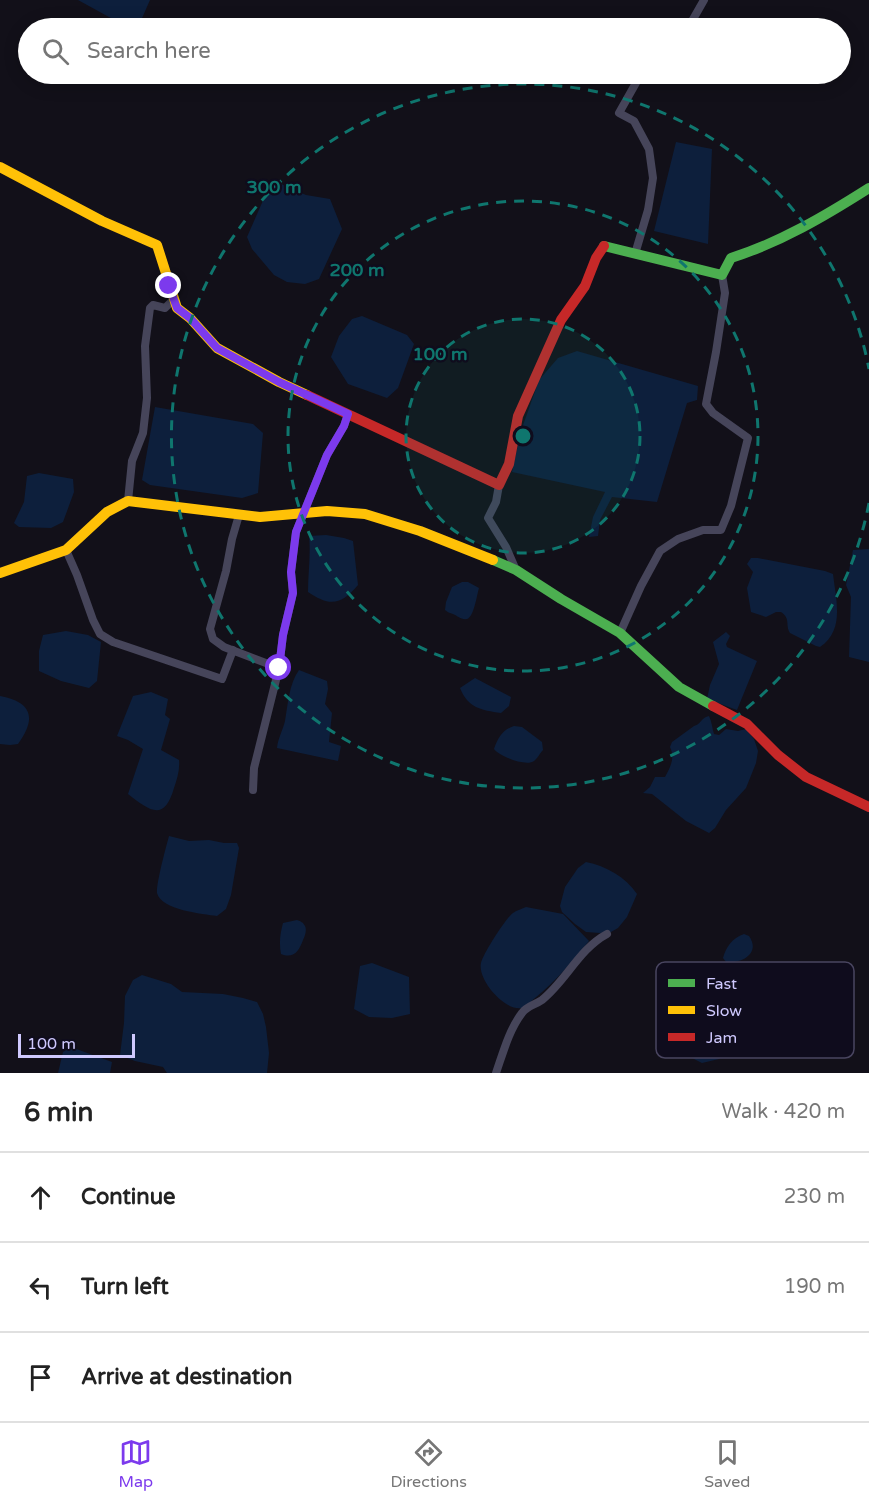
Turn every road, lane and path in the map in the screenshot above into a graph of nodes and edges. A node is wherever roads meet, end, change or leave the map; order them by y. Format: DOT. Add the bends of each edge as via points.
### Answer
graph roads {
  1 [pos="704,0"];
  2 [pos="694,18"];
  3 [pos="635,84"];
  4 [pos="0,167"];
  5 [pos="869,188"];
  6 [pos="635,254"];
  7 [pos="722,274"];
  8 [pos="174,299"];
  9 [pos="348,414"];
  10 [pos="499,485"];
  11 [pos="128,501"];
  12 [pos="303,514"];
  13 [pos="239,515"];
  14 [pos="66,550"];
  15 [pos="516,570"];
  16 [pos="0,573"];
  17 [pos="620,633"];
  18 [pos="233,650"];
  19 [pos="279,668"];
  20 [pos="253,790"];
  21 [pos="869,807"];
  22 [pos="607,934"];
  23 [pos="496,1073"];
  1 -- 2 [label="street"];
  3 -- 6 [label="street" via="619,113 634,122 649,149 653,178"];
  4 -- 8 [label="street" via="157,245"];
  5 -- 7 [label="street" via="800,231 731,258"];
  6 -- 7 [label="street"];
  6 -- 10 [label="street" via="603,246 585,286 561,320 518,416 509,464"];
  7 -- 17 [label="street" via="725,293 706,404 748,438 731,506 722,530 703,530 660,551"];
  8 -- 9 [label="street" via="177,308 217,348"];
  8 -- 11 [label="street" via="165,308 150,308 145,346 147,398 142,433 132,461"];
  9 -- 10 [label="street"];
  9 -- 12 [label="street"];
  10 -- 15 [label="street" via="488,518"];
  11 -- 13 [label="street"];
  11 -- 14 [label="street" via="107,512"];
  12 -- 13 [label="street"];
  12 -- 15 [label="street" via="365,514 420,531"];
  12 -- 19 [label="street" via="296,532 291,572 293,593"];
  13 -- 18 [label="street" via="210,629 213,639"];
  14 -- 16 [label="street"];
  14 -- 18 [label="street" via="100,634 113,642 222,679"];
  15 -- 17 [label="street"];
  17 -- 21 [label="street" via="679,687 747,724 806,777"];
  18 -- 19 [label="street"];
  19 -- 20 [label="street" via="254,768"];
  22 -- 23 [label="street" via="582,955 540,1002 521,1014"];
}
